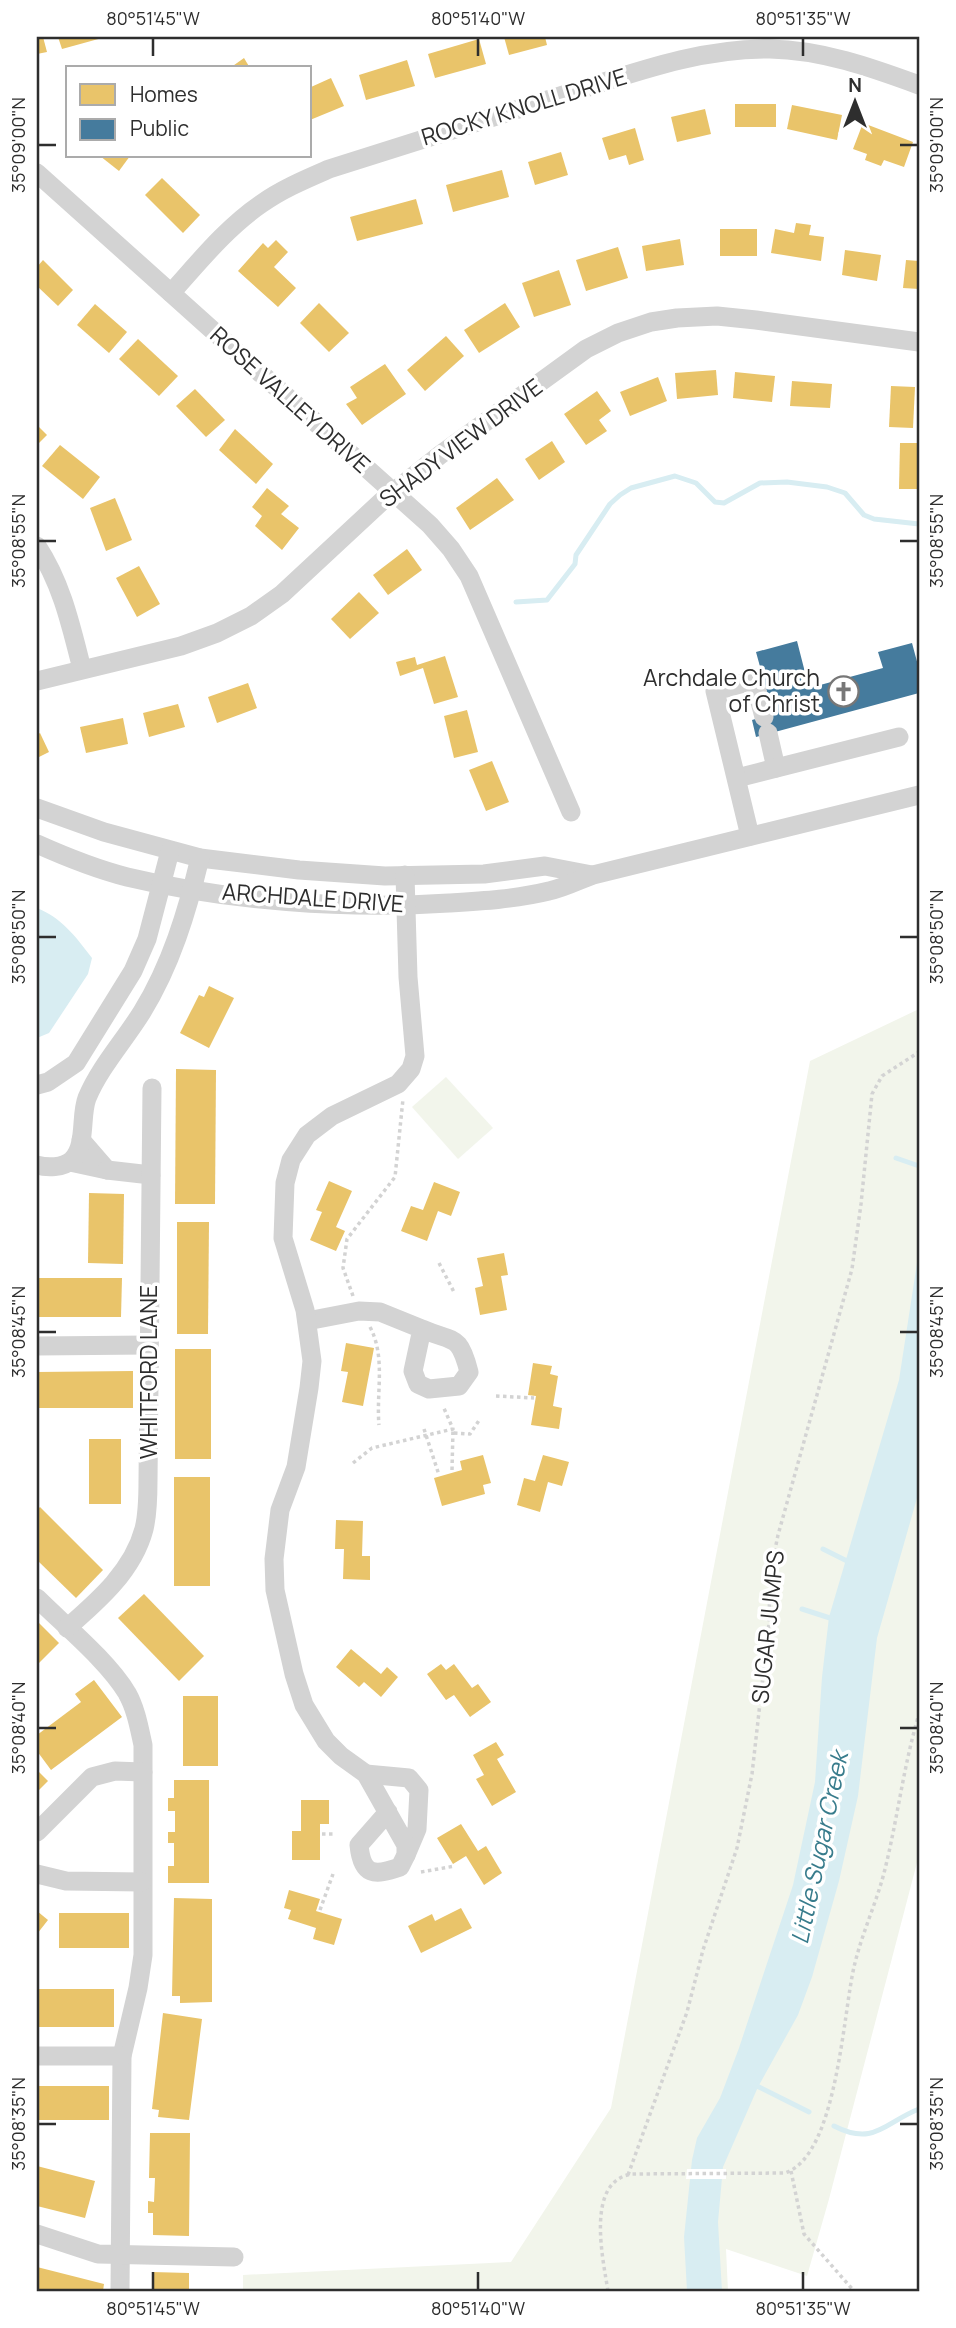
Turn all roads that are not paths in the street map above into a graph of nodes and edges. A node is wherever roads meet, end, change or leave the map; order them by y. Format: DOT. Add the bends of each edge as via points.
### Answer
graph roads {
  1 [pos="735,43"];
  2 [pos="919,85"];
  3 [pos="37,173"];
  4 [pos="171,293"];
  5 [pos="919,342"];
  6 [pos="393,492"];
  7 [pos="37,547"];
  8 [pos="82,669"];
  9 [pos="37,681"];
  10 [pos="899,737"];
  11 [pos="776,768"];
  12 [pos="737,778"];
  13 [pos="919,795"];
  14 [pos="37,808"];
  15 [pos="571,812"];
  16 [pos="750,836"];
  17 [pos="37,844"];
  18 [pos="170,850"];
  19 [pos="200,858"];
  20 [pos="405,875"];
  21 [pos="593,875"];
  22 [pos="162,884"];
  23 [pos="193,889"];
  24 [pos="405,906"];
  25 [pos="118,995"];
  26 [pos="143,1010"];
  27 [pos="37,1074"];
  28 [pos="57,1076"];
  29 [pos="37,1085"];
  30 [pos="152,1088"];
  31 [pos="81,1140"];
  32 [pos="70,1162"];
  33 [pos="37,1165"];
  34 [pos="107,1170"];
  35 [pos="151,1175"];
  36 [pos="307,1321"];
  37 [pos="422,1329"];
  38 [pos="148,1345"];
  39 [pos="37,1346"];
  40 [pos="37,1598"];
  41 [pos="67,1628"];
  42 [pos="143,1772"];
  43 [pos="366,1774"];
  44 [pos="387,1812"];
  45 [pos="37,1832"];
  46 [pos="406,1854"];
  47 [pos="37,1874"];
  48 [pos="142,1882"];
  49 [pos="37,2056"];
  50 [pos="122,2056"];
  51 [pos="37,2234"];
  52 [pos="119,2256"];
  53 [pos="234,2257"];
  54 [pos="120,2291"];
  1 -- 2 [label="street, ROCKY KNOLL DRIVE" via="856,62"];
  1 -- 4 [label="street, ROCKY KNOLL DRIVE" via="295,183 248,213"];
  3 -- 4 [label="street, ROSE VALLEY DRIVE"];
  4 -- 6 [label="street, ROSE VALLEY DRIVE"];
  5 -- 6 [label="street, SHADY VIEW DRIVE" via="717,316 650,322 586,349"];
  6 -- 8 [label="street, SHADY VIEW DRIVE" via="282,594 251,616 181,646"];
  6 -- 15 [label="street, ROSE VALLEY DRIVE" via="430,525 469,576"];
  7 -- 8 [label="street" via="66,605"];
  8 -- 9 [label="street, SHADY VIEW DRIVE"];
  10 -- 11 [label="street"];
  11 -- 12 [label="street"];
  11 -- 12 [label="street" via="754,680 715,691"];
  12 -- 16 [label="street"];
  13 -- 16 [label="street, ARCHDALE DRIVE"];
  14 -- 18 [label="street, ARCHDALE DRIVE"];
  16 -- 21 [label="street, ARCHDALE DRIVE"];
  17 -- 22 [label="street, ARCHDALE DRIVE" via="73,860"];
  18 -- 19 [label="street, ARCHDALE DRIVE"];
  18 -- 22 [label="street"];
  19 -- 20 [label="street, ARCHDALE DRIVE" via="299,870"];
  19 -- 23 [label="street"];
  20 -- 21 [label="street, ARCHDALE DRIVE" via="484,874 545,866"];
  20 -- 24 [label="street"];
  21 -- 24 [label="street, ARCHDALE DRIVE" via="550,891"];
  22 -- 23 [label="street, ARCHDALE DRIVE"];
  22 -- 25 [label="street" via="147,939"];
  23 -- 24 [label="street, ARCHDALE DRIVE" via="260,899"];
  23 -- 26 [label="street" via="175,948"];
  24 -- 36 [label="street" via="415,1056 411,1069 398,1084 332,1116 307,1135 291,1160 285,1183 283,1238"];
  25 -- 26 [label="street"];
  25 -- 28 [label="street" via="76,1063"];
  26 -- 31 [label="street" via="86,1099"];
  27 -- 28 [label="street"];
  28 -- 29 [label="street"];
  30 -- 35 [label="street, WHITFORD LANE"];
  31 -- 32 [label="street"];
  31 -- 34 [label="street"];
  32 -- 33 [label="street" via="48,1168"];
  32 -- 34 [label="street"];
  34 -- 35 [label="street"];
  35 -- 38 [label="street, WHITFORD LANE"];
  36 -- 37 [label="street" via="359,1311 380,1312"];
  36 -- 43 [label="street" via="312,1361 309,1388 296,1467 280,1510 275,1590 304,1705 326,1741"];
  38 -- 39 [label="street"];
  38 -- 41 [label="street, WHITFORD LANE" via="145,1528 127,1568"];
  40 -- 41 [label="street"];
  41 -- 42 [label="street" via="127,1693 143,1745"];
  42 -- 45 [label="street" via="115,1771 92,1777"];
  42 -- 48 [label="street"];
  43 -- 44 [label="street"];
  43 -- 46 [label="street" via="409,1778 419,1790 418,1829"];
  44 -- 46 [label="street" via="406,1845"];
  44 -- 46 [label="street" via="359,1845 361,1861 369,1871 381,1874 400,1867"];
  47 -- 48 [label="street" via="66,1881"];
  48 -- 50 [label="street" via="141,1970"];
  49 -- 50 [label="street"];
  50 -- 52 [label="street"];
  51 -- 52 [label="street" via="79,2249"];
  52 -- 53 [label="street"];
  52 -- 54 [label="street"];
}
